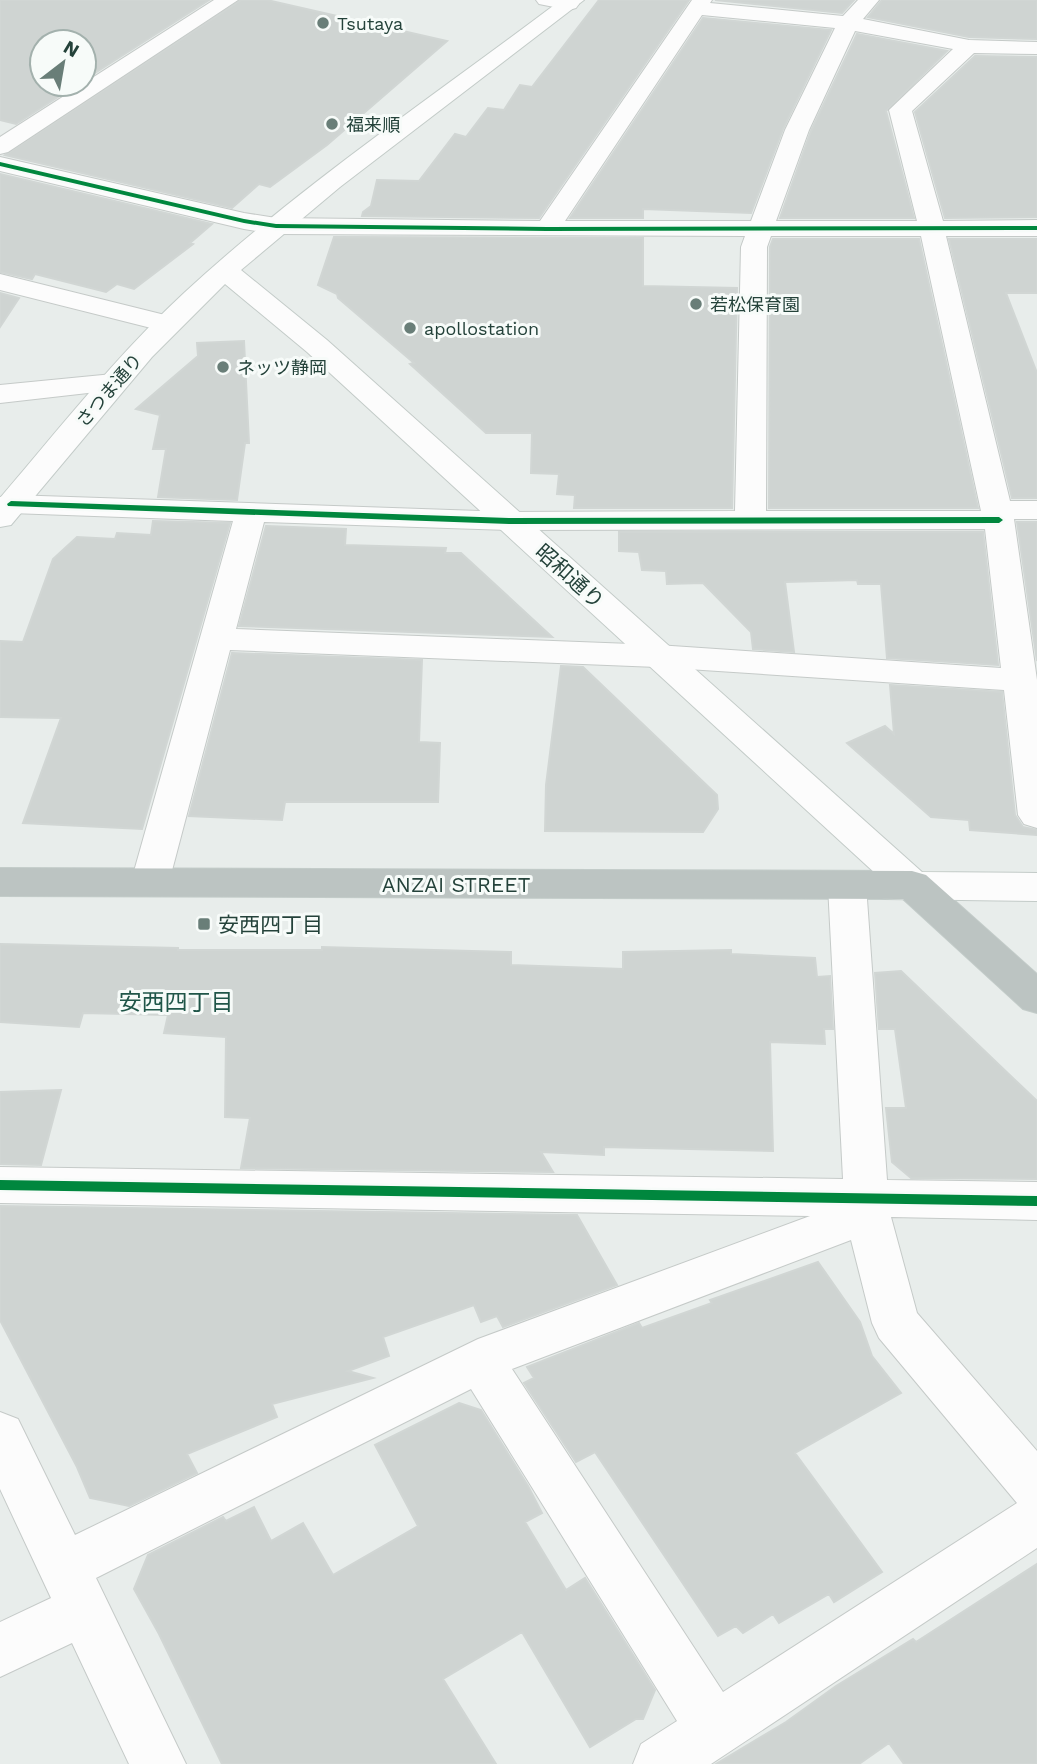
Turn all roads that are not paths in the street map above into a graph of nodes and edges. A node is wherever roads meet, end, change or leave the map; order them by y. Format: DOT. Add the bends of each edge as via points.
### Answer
graph roads {
  1 [pos="229,0"];
  2 [pos="546,0"];
  3 [pos="869,0"];
  4 [pos="571,2"];
  5 [pos="699,4"];
  6 [pos="848,23"];
  7 [pos="970,46"];
  8 [pos="1037,48"];
  9 [pos="0,148"];
  10 [pos="0,164"];
  11 [pos="276,226"];
  12 [pos="760,228"];
  13 [pos="932,228"];
  14 [pos="1037,228"];
  15 [pos="547,229"];
  16 [pos="225,270"];
  17 [pos="0,282"];
  18 [pos="167,324"];
  19 [pos="113,383"];
  20 [pos="0,394"];
  21 [pos="1037,510"];
  22 [pos="6,511"];
  23 [pos="251,512"];
  24 [pos="998,515"];
  25 [pos="509,520"];
  26 [pos="750,521"];
  27 [pos="216,639"];
  28 [pos="657,656"];
  29 [pos="1020,680"];
  30 [pos="1037,815"];
  31 [pos="0,882"];
  32 [pos="149,883"];
  33 [pos="847,885"];
  34 [pos="912,886"];
  35 [pos="1037,887"];
  36 [pos="1037,998"];
  37 [pos="0,1185"];
  38 [pos="1037,1201"];
  39 [pos="867,1206"];
  40 [pos="480,1361"];
  41 [pos="0,1435"];
  42 [pos="1037,1488"];
  43 [pos="1037,1519"];
  44 [pos="73,1589"];
  45 [pos="0,1650"];
  46 [pos="715,1730"];
  47 [pos="158,1764"];
  48 [pos="661,1764"];
  1 -- 9 [label="street"];
  2 -- 4 [label="street"];
  3 -- 6 [label="street"];
  4 -- 11 [label="street, さつま通り"];
  5 -- 6 [label="street"];
  5 -- 15 [label="street"];
  6 -- 7 [label="street"];
  6 -- 12 [label="street" via="797,130"];
  7 -- 8 [label="street"];
  7 -- 13 [label="street" via="900,110"];
  10 -- 11 [label="street"];
  11 -- 15 [label="street"];
  11 -- 16 [label="street, さつま通り"];
  12 -- 13 [label="street"];
  12 -- 15 [label="street"];
  12 -- 26 [label="street" via="754,247"];
  13 -- 14 [label="street"];
  13 -- 24 [label="street"];
  16 -- 18 [label="street, さつま通り"];
  16 -- 25 [label="street, 昭和通り" via="317,346"];
  17 -- 18 [label="street"];
  18 -- 19 [label="street, さつま通り"];
  19 -- 20 [label="street"];
  19 -- 22 [label="street, さつま通り"];
  21 -- 24 [label="street"];
  22 -- 23 [label="street"];
  23 -- 25 [label="street"];
  23 -- 27 [label="street"];
  24 -- 26 [label="street"];
  24 -- 29 [label="street"];
  25 -- 26 [label="street"];
  25 -- 28 [label="street, 昭和通り"];
  27 -- 28 [label="street"];
  27 -- 32 [label="street"];
  28 -- 29 [label="street"];
  28 -- 34 [label="street, 昭和通り"];
  29 -- 30 [label="street"];
  31 -- 32 [label="street"];
  32 -- 33 [label="street"];
  33 -- 34 [label="street"];
  33 -- 39 [label="street"];
  34 -- 35 [label="street"];
  34 -- 36 [label="highway"];
  37 -- 39 [label="street"];
  38 -- 39 [label="street"];
  39 -- 40 [label="street"];
  39 -- 42 [label="street" via="896,1323"];
  40 -- 44 [label="street"];
  40 -- 46 [label="street"];
  41 -- 44 [label="street"];
  43 -- 46 [label="street"];
  44 -- 45 [label="street"];
  44 -- 47 [label="street"];
  46 -- 48 [label="street"];
}
